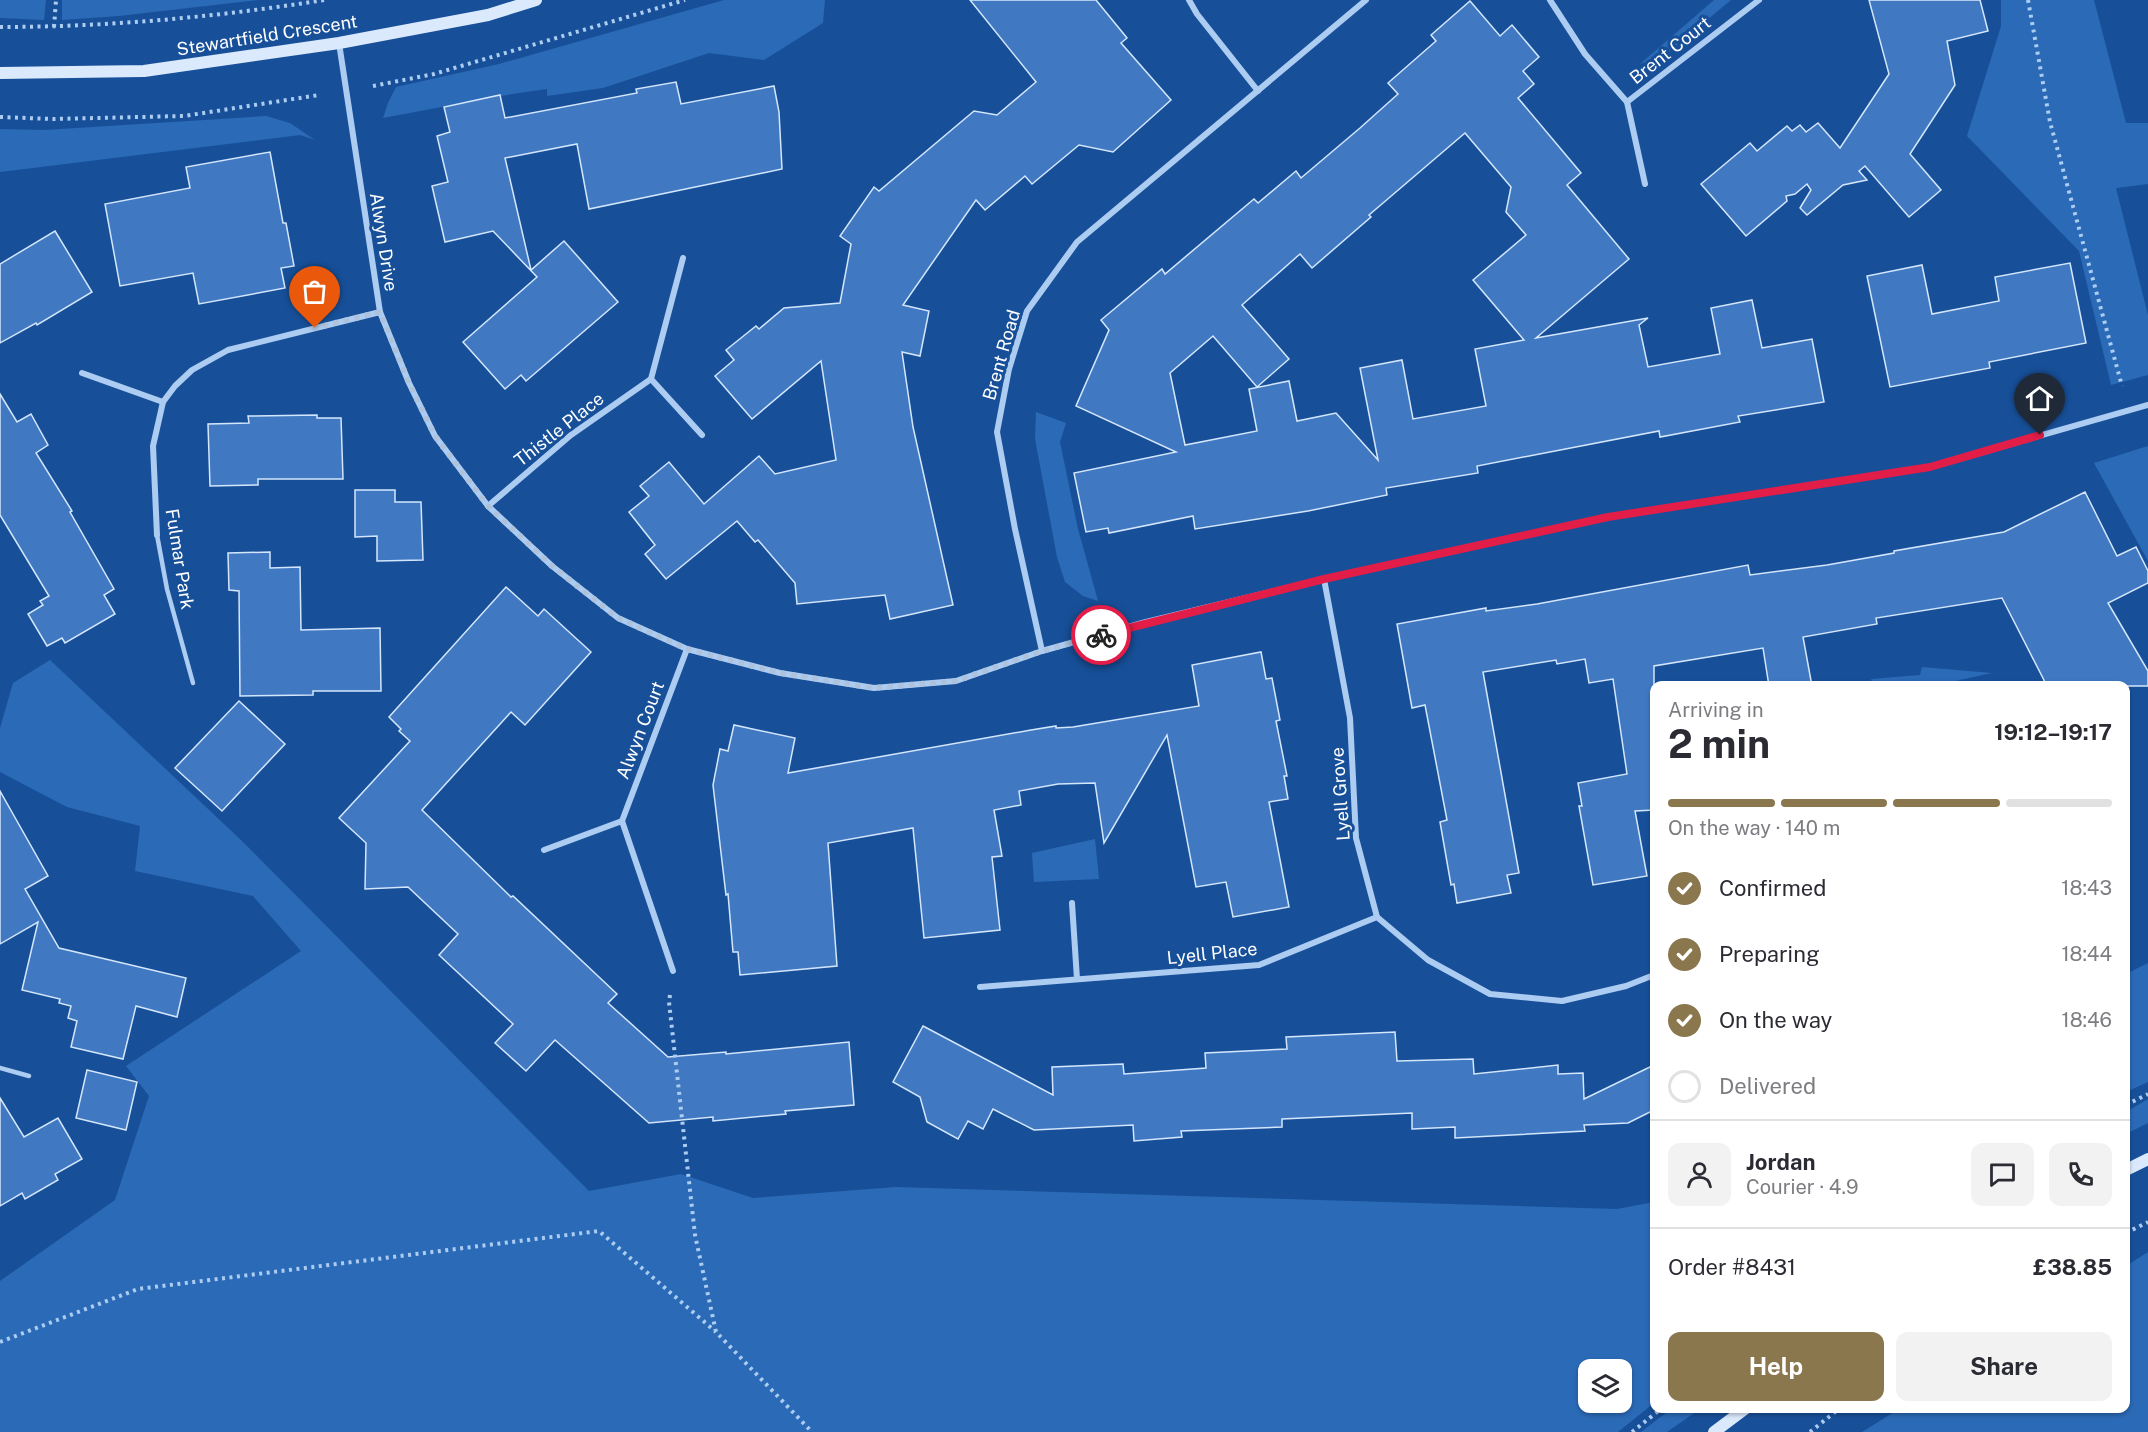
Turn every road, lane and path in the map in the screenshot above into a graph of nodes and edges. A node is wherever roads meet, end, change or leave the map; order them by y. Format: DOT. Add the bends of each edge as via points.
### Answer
graph roads {
  1 [pos="56,0"];
  2 [pos="324,0"];
  3 [pos="536,0"];
  4 [pos="1189,0"];
  5 [pos="1366,0"];
  6 [pos="1550,0"];
  7 [pos="1760,0"];
  8 [pos="2028,0"];
  9 [pos="0,27"];
  10 [pos="54,27"];
  11 [pos="339,43"];
  12 [pos="0,73"];
  13 [pos="1258,91"];
  14 [pos="1627,102"];
  15 [pos="1645,184"];
  16 [pos="683,258"];
  17 [pos="380,312"];
  18 [pos="82,373"];
  19 [pos="651,379"];
  20 [pos="163,402"];
  21 [pos="2148,405"];
  22 [pos="2128,410"];
  23 [pos="702,435"];
  24 [pos="488,506"];
  25 [pos="157,535"];
  26 [pos="1324,579"];
  27 [pos="687,649"];
  28 [pos="1042,651"];
  29 [pos="193,683"];
  30 [pos="622,820"];
  31 [pos="544,850"];
  32 [pos="1072,903"];
  33 [pos="1377,917"];
  34 [pos="673,971"];
  35 [pos="1650,977"];
  36 [pos="1077,979"];
  37 [pos="980,987"];
  38 [pos="0,1068"];
  39 [pos="29,1076"];
  40 [pos="2148,1094"];
  41 [pos="2130,1103"];
  42 [pos="2148,1159"];
  43 [pos="2130,1168"];
  44 [pos="2148,1222"];
  45 [pos="2130,1231"];
  46 [pos="716,1332"];
  47 [pos="0,1342"];
  48 [pos="1656,1413"];
  49 [pos="1739,1413"];
  50 [pos="1834,1413"];
  51 [pos="812,1432"];
  52 [pos="1632,1432"];
  53 [pos="1714,1432"];
  54 [pos="1810,1432"];
  1 -- 10 [label="path"];
  2 -- 10 [label="path" via="140,23"];
  3 -- 11 [label="street, Stewartfield Crescent" via="488,15"];
  4 -- 13 [label="street"];
  5 -- 13 [label="street, Brent Road"];
  6 -- 14 [label="street, Brent Court" via="1585,54"];
  7 -- 14 [label="street, Brent Court"];
  8 -- 22 [label="path" via="2050,122"];
  9 -- 10 [label="path"];
  11 -- 12 [label="street, Stewartfield Crescent" via="144,71"];
  11 -- 17 [label="street, Alwyn Drive"];
  13 -- 28 [label="street, Brent Road" via="1077,242 1027,310 1009,369 997,432"];
  14 -- 15 [label="street, Brent Court"];
  16 -- 19 [label="street"];
  17 -- 20 [label="street, Fulmar Park" via="228,350 192,370"];
  17 -- 24 [label="street, Alwyn Drive" via="435,436"];
  18 -- 20 [label="street"];
  19 -- 23 [label="street"];
  19 -- 24 [label="street, Thistle Place" via="571,435"];
  20 -- 25 [label="street, Fulmar Park" via="153,446"];
  21 -- 22 [label="street, Alwyn Drive"];
  22 -- 26 [label="street, Alwyn Drive" via="1930,467 1608,517"];
  24 -- 27 [label="street, Alwyn Drive" via="552,566 618,618"];
  25 -- 29 [label="lane, Fulmar Park" via="167,589"];
  26 -- 28 [label="street, Alwyn Drive"];
  26 -- 33 [label="street, Lyell Grove" via="1350,718 1356,838"];
  27 -- 28 [label="street, Alwyn Drive" via="780,673 874,688 956,681"];
  27 -- 30 [label="street, Alwyn Court"];
  30 -- 31 [label="street"];
  30 -- 34 [label="street"];
  32 -- 36 [label="street"];
  33 -- 35 [label="street" via="1428,960 1490,994 1562,1001"];
  33 -- 36 [label="street, Lyell Place" via="1259,965"];
  34 -- 46 [label="path" via="669,1002 695,1235"];
  36 -- 37 [label="street, Lyell Place"];
  38 -- 39 [label="lane"];
  40 -- 41 [label="path"];
  42 -- 43 [label="street"];
  44 -- 45 [label="path"];
  46 -- 47 [label="path" via="598,1231 138,1289"];
  46 -- 51 [label="path"];
  48 -- 52 [label="path"];
  49 -- 53 [label="street"];
  50 -- 54 [label="path"];
}
